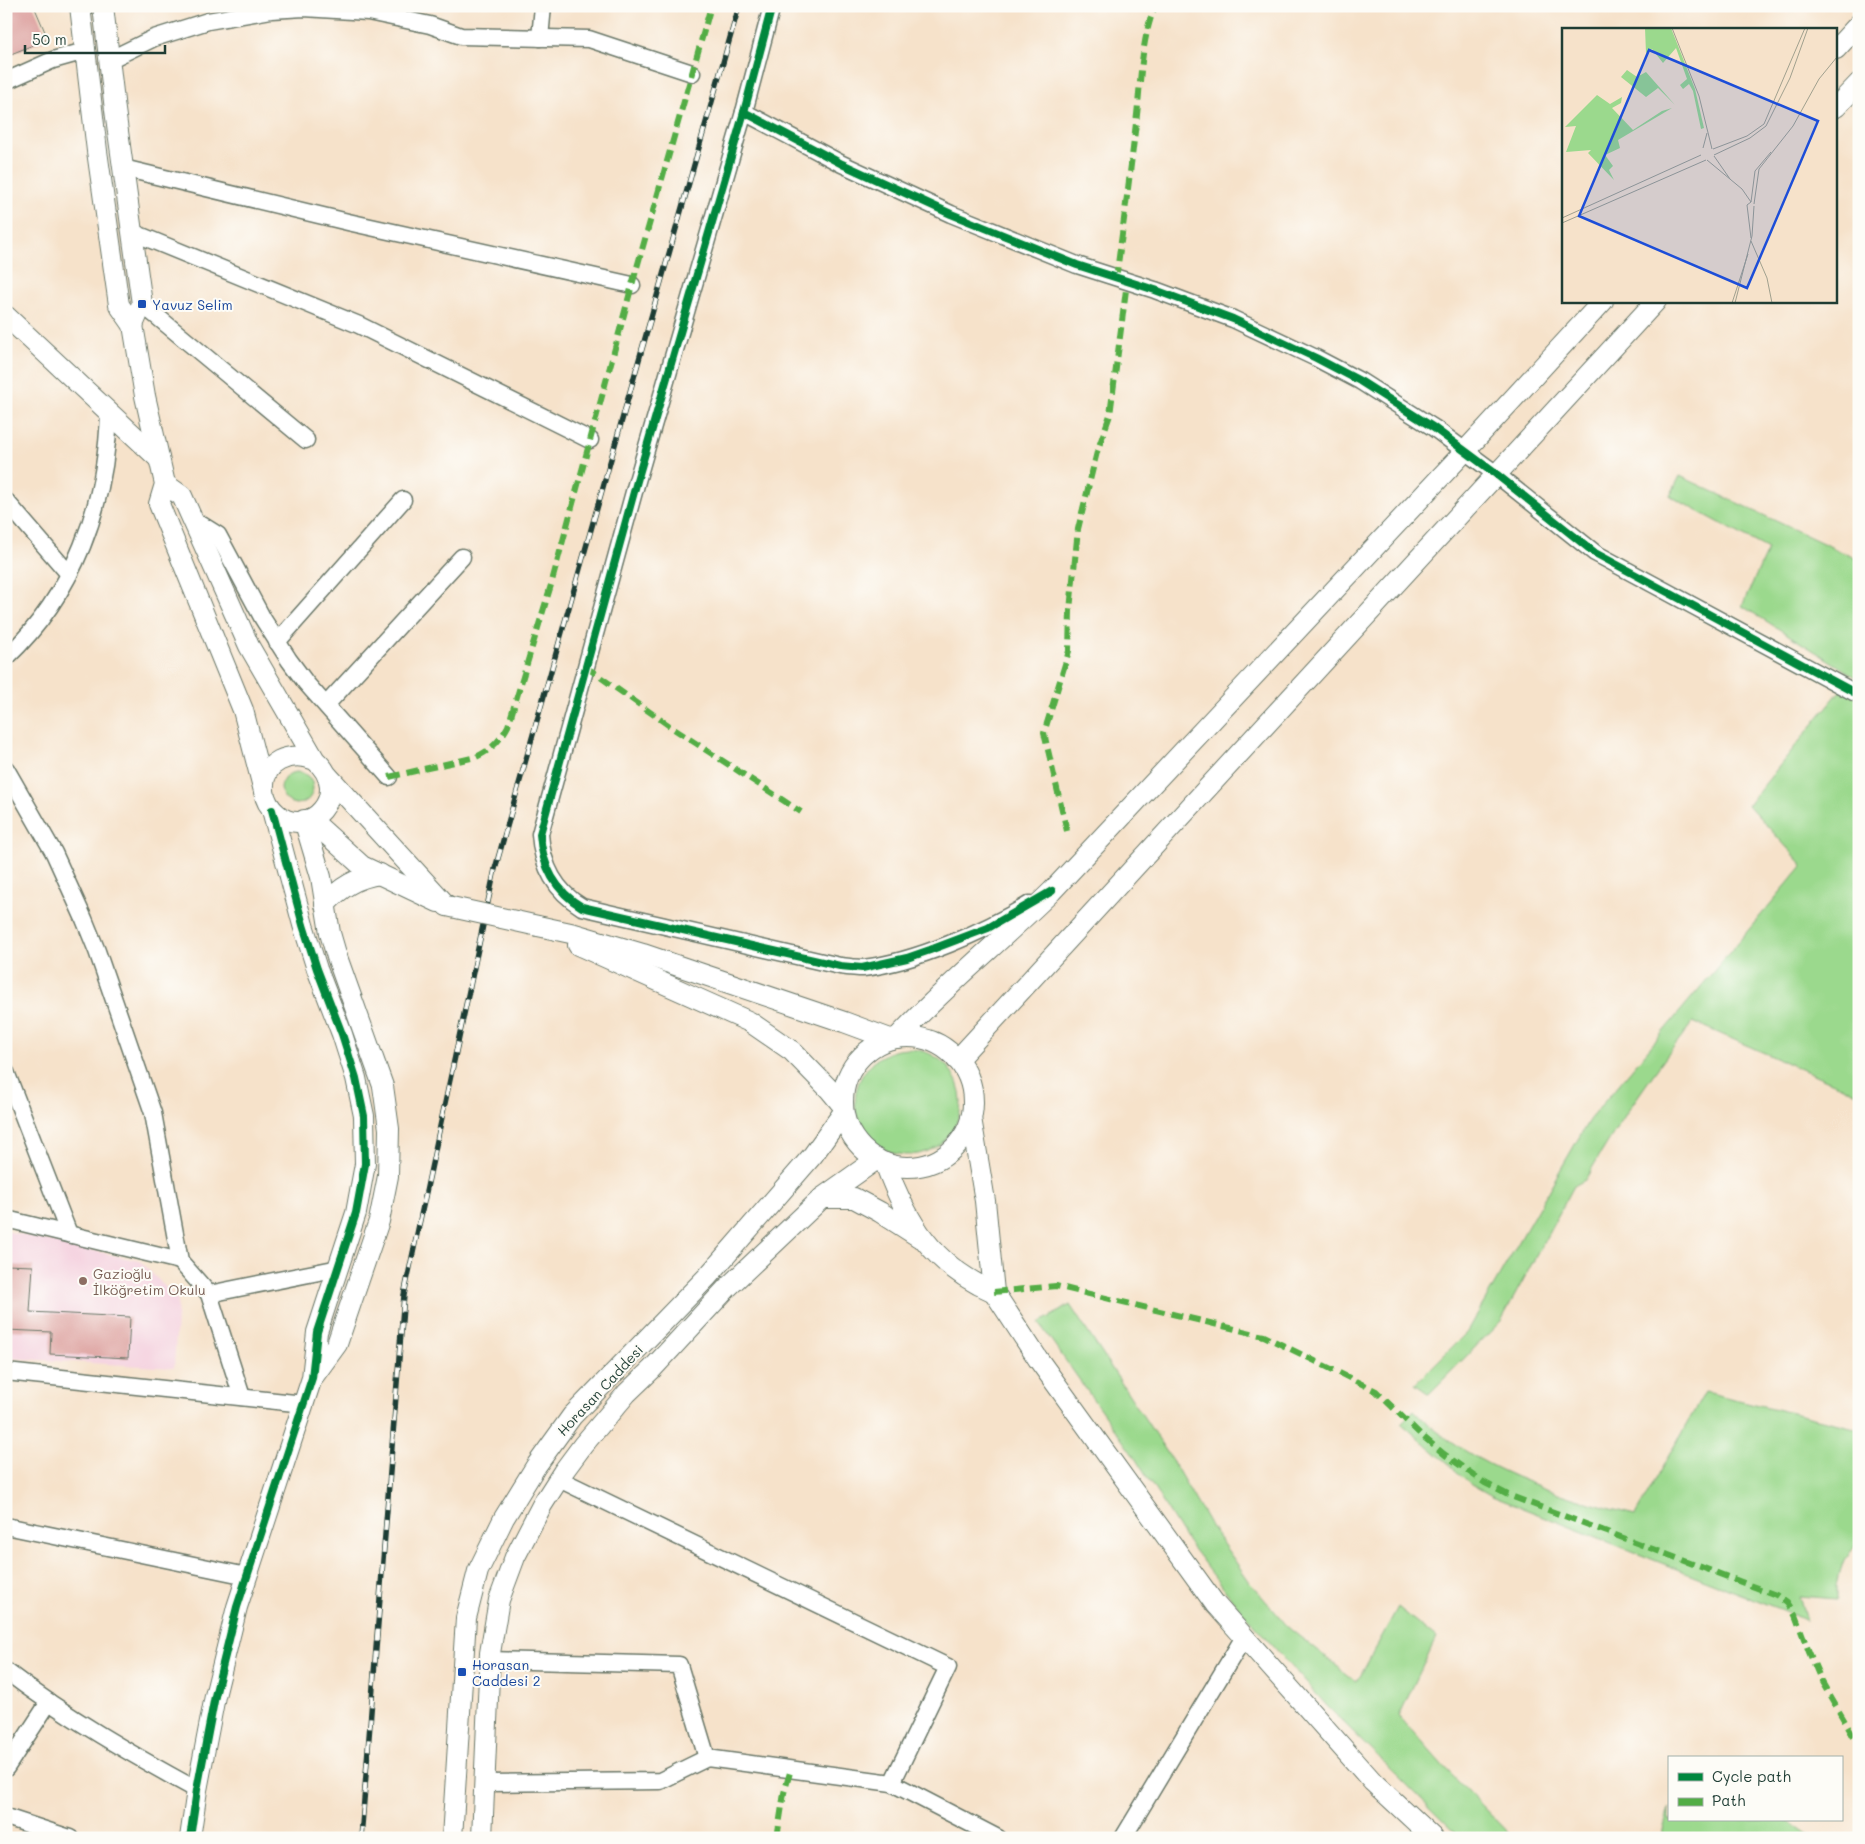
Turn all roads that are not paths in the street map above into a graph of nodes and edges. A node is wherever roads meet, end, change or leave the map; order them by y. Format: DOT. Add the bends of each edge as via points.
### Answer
graph roads {
  1 [pos="80,6"];
  2 [pos="103,6"];
  3 [pos="544,6"];
  4 [pos="772,6"];
  5 [pos="1859,24"];
  6 [pos="540,38"];
  7 [pos="1838,47"];
  8 [pos="86,51"];
  9 [pos="109,60"];
  10 [pos="692,73"];
  11 [pos="6,81"];
  12 [pos="1859,83"];
  13 [pos="1838,105"];
  14 [pos="744,112"];
  15 [pos="123,168"];
  16 [pos="132,232"];
  17 [pos="632,285"];
  18 [pos="1602,302"];
  19 [pos="1655,302"];
  20 [pos="142,304"];
  21 [pos="6,316"];
  22 [pos="133,325"];
  23 [pos="109,413"];
  24 [pos="306,440"];
  25 [pos="590,440"];
  26 [pos="1465,451"];
  27 [pos="159,459"];
  28 [pos="1496,474"];
  29 [pos="165,484"];
  30 [pos="403,500"];
  31 [pos="6,501"];
  32 [pos="194,524"];
  33 [pos="462,557"];
  34 [pos="69,574"];
  35 [pos="277,642"];
  36 [pos="6,658"];
  37 [pos="1859,695"];
  38 [pos="326,705"];
  39 [pos="315,760"];
  40 [pos="6,769"];
  41 [pos="328,776"];
  42 [pos="389,777"];
  43 [pos="264,791"];
  44 [pos="272,810"];
  45 [pos="307,820"];
  46 [pos="380,874"];
  47 [pos="1052,891"];
  48 [pos="325,905"];
  49 [pos="447,906"];
  50 [pos="538,926"];
  51 [pos="893,1038"];
  52 [pos="958,1060"];
  53 [pos="6,1072"];
  54 [pos="843,1110"];
  55 [pos="971,1118"];
  56 [pos="881,1162"];
  57 [pos="822,1198"];
  58 [pos="6,1219"];
  59 [pos="69,1234"];
  60 [pos="924,1240"];
  61 [pos="180,1261"];
  62 [pos="339,1268"];
  63 [pos="994,1292"];
  64 [pos="209,1294"];
  65 [pos="6,1372"];
  66 [pos="312,1378"];
  67 [pos="242,1397"];
  68 [pos="304,1404"];
  69 [pos="559,1479"];
  70 [pos="6,1526"];
  71 [pos="247,1576"];
  72 [pos="1244,1637"];
  73 [pos="489,1660"];
  74 [pos="6,1671"];
  75 [pos="50,1702"];
  76 [pos="707,1758"];
  77 [pos="6,1768"];
  78 [pos="892,1782"];
  79 [pos="484,1783"];
  80 [pos="197,1790"];
  81 [pos="6,1817"];
  82 [pos="70,1838"];
  83 [pos="190,1838"];
  84 [pos="452,1838"];
  85 [pos="482,1838"];
  86 [pos="998,1838"];
  87 [pos="1123,1838"];
  88 [pos="1433,1838"];
  1 -- 8 [label="street"];
  2 -- 9 [label="street"];
  3 -- 6 [label="street"];
  4 -- 14 [label="street"];
  5 -- 7 [label="street"];
  6 -- 9 [label="street" via="461,36 430,25 368,12 304,8 208,21 154,38"];
  6 -- 10 [label="street" via="589,39"];
  8 -- 11 [label="street" via="53,60"];
  8 -- 22 [label="street" via="119,305"];
  9 -- 15 [label="street"];
  12 -- 13 [label="street"];
  14 -- 26 [label="street" via="842,164 951,214 1060,259 1195,304 1271,336 1360,381"];
  14 -- 47 [label="street" via="540,834 546,867 566,896 582,907 840,966 862,968 907,958 966,937"];
  15 -- 16 [label="street"];
  15 -- 17 [label="street"];
  16 -- 20 [label="street"];
  16 -- 25 [label="street" via="359,325"];
  18 -- 26 [label="street"];
  19 -- 28 [label="street"];
  20 -- 22 [label="street"];
  20 -- 24 [label="street"];
  21 -- 23 [label="street"];
  22 -- 27 [label="street"];
  23 -- 27 [label="street"];
  23 -- 34 [label="street" via="100,493 83,545"];
  26 -- 28 [label="street"];
  26 -- 47 [label="street"];
  27 -- 29 [label="street"];
  28 -- 37 [label="street" via="1595,553"];
  28 -- 52 [label="street"];
  29 -- 32 [label="street" via="182,496"];
  29 -- 43 [label="street" via="159,504 243,710"];
  30 -- 35 [label="street"];
  31 -- 34 [label="street"];
  32 -- 35 [label="street" via="218,535"];
  32 -- 39 [label="street" via="249,646"];
  33 -- 38 [label="street"];
  34 -- 36 [label="street" via="42,617"];
  35 -- 38 [label="street"];
  38 -- 42 [label="street"];
  39 -- 41 [label="street"];
  39 -- 43 [label="street" via="295,755 276,763 265,780"];
  40 -- 61 [label="street" via="58,862 100,959 152,1113"];
  41 -- 45 [label="street" via="330,796 326,806"];
  41 -- 49 [label="street"];
  43 -- 44 [label="street"];
  44 -- 45 [label="street" via="289,820"];
  44 -- 62 [label="street" via="303,925 350,1056 364,1116 362,1182"];
  45 -- 46 [label="street" via="362,866"];
  45 -- 48 [label="street"];
  46 -- 48 [label="street" via="347,884"];
  46 -- 49 [label="street"];
  47 -- 51 [label="street"];
  48 -- 66 [label="street" via="337,958 383,1086 390,1153 384,1199 337,1344"];
  49 -- 50 [label="street, bridge"];
  50 -- 51 [label="street" via="635,951"];
  50 -- 54 [label="street" via="750,1022 792,1051 829,1089"];
  51 -- 52 [label="street" via="930,1040"];
  51 -- 54 [label="street" via="877,1044 856,1062 844,1086"];
  52 -- 55 [label="street" via="969,1077 973,1104"];
  53 -- 59 [label="street"];
  54 -- 56 [label="street" via="853,1138"];
  54 -- 84 [label="street, Horasan Caddesi" via="813,1155 708,1276 572,1416 504,1518 478,1571 466,1618"];
  55 -- 56 [label="street" via="959,1142 938,1160 912,1167"];
  55 -- 63 [label="street" via="985,1200"];
  56 -- 57 [label="street, Horasan Caddesi"];
  56 -- 60 [label="street"];
  57 -- 60 [label="street" via="854,1198"];
  57 -- 69 [label="street, Horasan Caddesi" via="727,1288 627,1393 583,1444"];
  58 -- 59 [label="street"];
  59 -- 61 [label="street"];
  60 -- 63 [label="street" via="948,1266"];
  61 -- 64 [label="street"];
  62 -- 64 [label="street"];
  62 -- 66 [label="street" via="316,1332"];
  63 -- 72 [label="street" via="1038,1359 1210,1596"];
  64 -- 67 [label="street"];
  65 -- 67 [label="street"];
  66 -- 68 [label="street"];
  67 -- 68 [label="street"];
  68 -- 71 [label="street"];
  69 -- 73 [label="street, Horasan Caddesi" via="524,1539 508,1575 493,1626"];
  69 -- 78 [label="street" via="948,1667"];
  70 -- 71 [label="street"];
  71 -- 80 [label="street" via="215,1696"];
  72 -- 87 [label="street"];
  72 -- 88 [label="street" via="1373,1782"];
  73 -- 76 [label="street" via="679,1665"];
  73 -- 79 [label="street, Horasan Caddesi"];
  74 -- 75 [label="street"];
  75 -- 77 [label="street"];
  75 -- 80 [label="street" via="138,1758"];
  76 -- 78 [label="street"];
  76 -- 79 [label="street" via="660,1781"];
  78 -- 86 [label="street"];
  79 -- 85 [label="street, Horasan Caddesi"];
  80 -- 83 [label="street"];
  81 -- 82 [label="street"];
}
